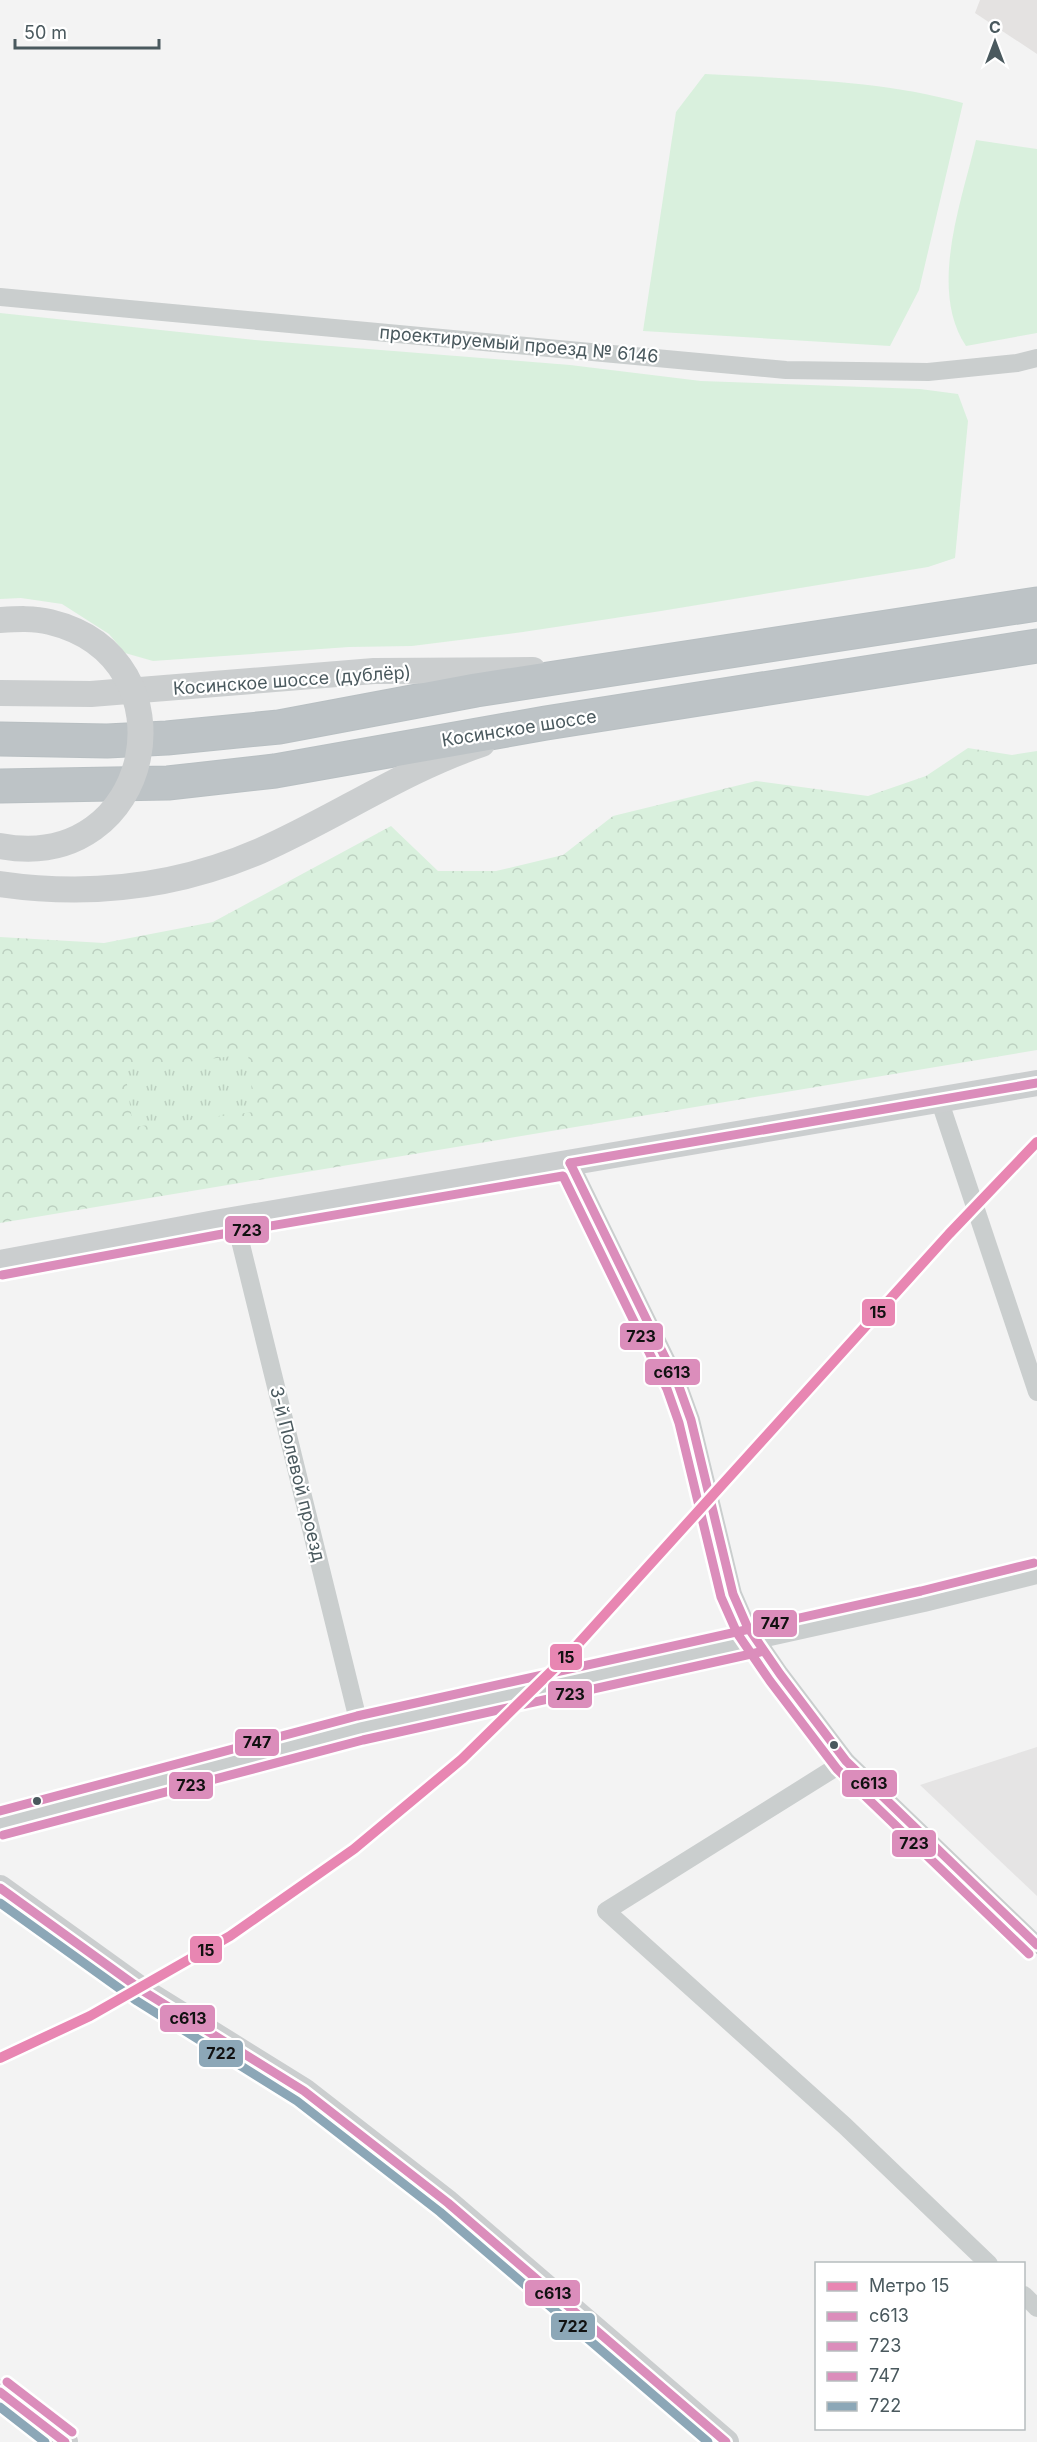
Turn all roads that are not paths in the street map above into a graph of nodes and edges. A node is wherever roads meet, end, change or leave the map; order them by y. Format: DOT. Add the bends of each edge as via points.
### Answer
graph roads {
  1 [pos="0,297"];
  2 [pos="1037,358"];
  3 [pos="1037,604"];
  4 [pos="0,620"];
  5 [pos="1037,646"];
  6 [pos="656,662"];
  7 [pos="0,693"];
  8 [pos="546,723"];
  9 [pos="0,739"];
  10 [pos="0,786"];
  11 [pos="0,846"];
  12 [pos="0,884"];
  13 [pos="1037,1083"];
  14 [pos="939,1099"];
  15 [pos="570,1162"];
  16 [pos="235,1220"];
  17 [pos="0,1263"];
  18 [pos="1037,1392"];
  19 [pos="1037,1575"];
  20 [pos="757,1640"];
  21 [pos="360,1728"];
  22 [pos="846,1761"];
  23 [pos="0,1823"];
  24 [pos="0,1888"];
  25 [pos="1037,1945"];
  26 [pos="987,2262"];
  27 [pos="1025,2297"];
  28 [pos="1037,2308"];
  29 [pos="0,2392"];
  30 [pos="65,2442"];
  31 [pos="726,2442"];
  1 -- 2 [label="street, проектируемый проезд № 6146" via="786,370 928,372"];
  3 -- 6 [label="highway"];
  4 -- 11 [label="street, bridge" via="51,622 69,628 104,651 117,664 134,695 142,729 134,778 103,819 77,838 59,845 24,849"];
  5 -- 8 [label="highway, Косинское шоссе"];
  6 -- 7 [label="street, Косинское шоссе (дублёр)" via="533,670 374,671 91,694"];
  6 -- 9 [label="highway" via="279,727 157,739"];
  8 -- 10 [label="highway, Косинское шоссе" via="275,771 168,783"];
  8 -- 12 [label="street" via="412,773 261,850 185,877 98,890"];
  13 -- 14 [label="street"];
  14 -- 15 [label="street"];
  14 -- 18 [label="street"];
  15 -- 16 [label="street"];
  15 -- 20 [label="street" via="678,1384 697,1441 733,1594"];
  16 -- 17 [label="street"];
  16 -- 21 [label="street, 3-й Полевой проезд"];
  19 -- 20 [label="street"];
  20 -- 21 [label="street"];
  20 -- 22 [label="street"];
  21 -- 23 [label="street"];
  22 -- 25 [label="street"];
  22 -- 26 [label="street" via="606,1911 845,2126"];
  24 -- 31 [label="street" via="143,1991 303,2091 448,2203"];
  27 -- 28 [label="street"];
  29 -- 30 [label="street"];
}
